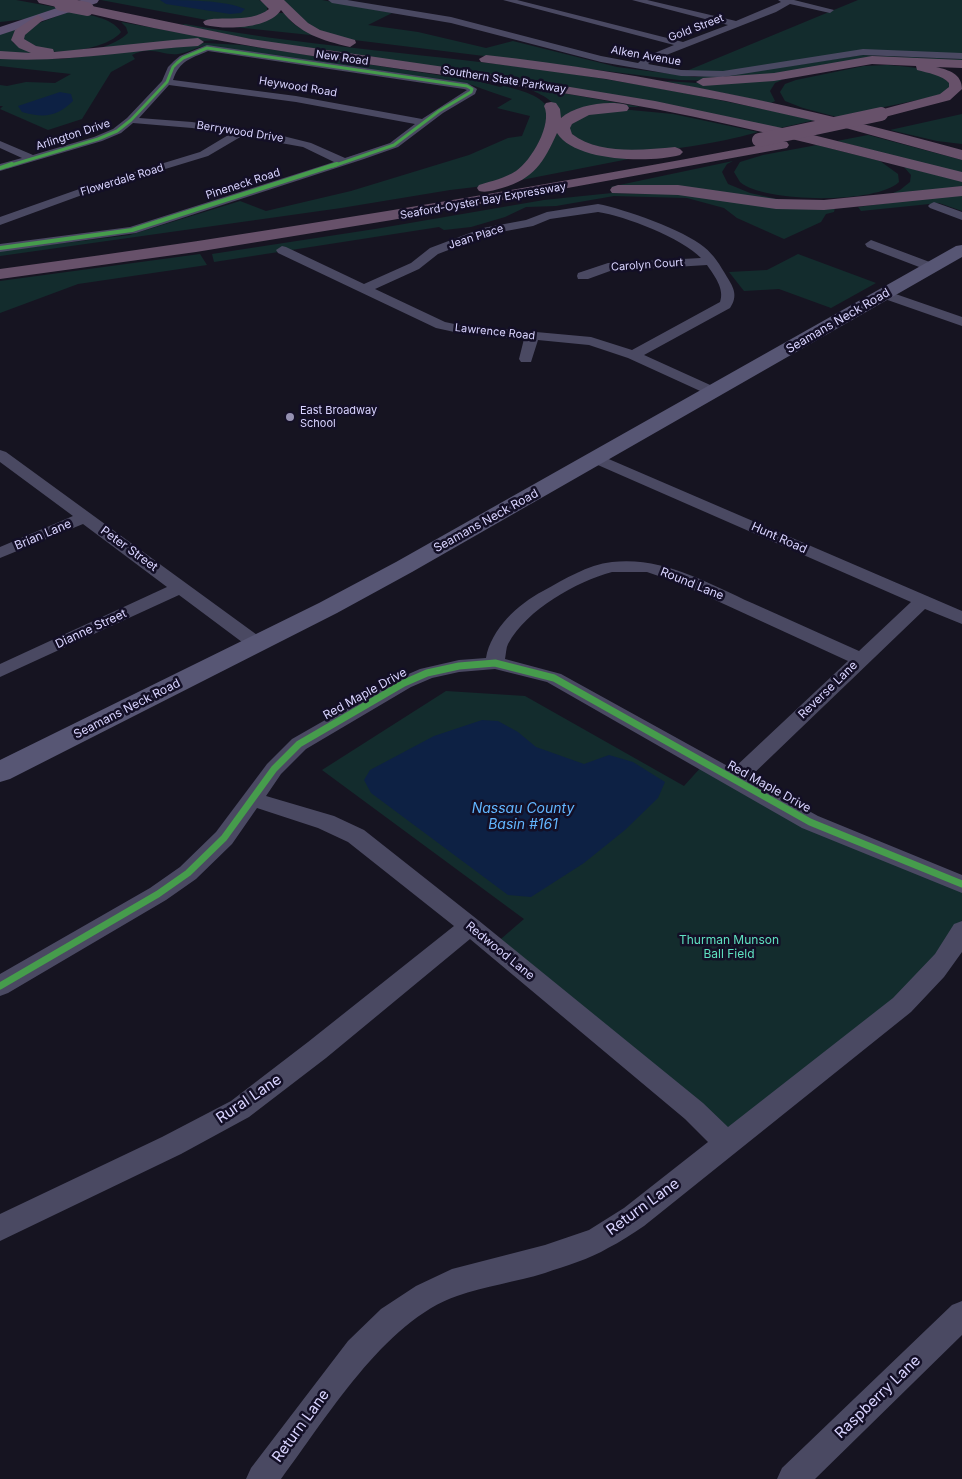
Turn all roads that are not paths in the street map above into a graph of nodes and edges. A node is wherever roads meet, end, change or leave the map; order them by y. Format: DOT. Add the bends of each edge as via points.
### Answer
graph roads {
  1 [pos="43,0"];
  2 [pos="266,0"];
  3 [pos="276,0"];
  4 [pos="337,0"];
  5 [pos="507,0"];
  6 [pos="636,0"];
  7 [pos="786,1"];
  8 [pos="91,3"];
  9 [pos="830,10"];
  10 [pos="38,19"];
  11 [pos="179,20"];
  12 [pos="0,23"];
  13 [pos="737,24"];
  14 [pos="0,32"];
  15 [pos="251,43"];
  16 [pos="684,44"];
  17 [pos="208,48"];
  18 [pos="0,55"];
  19 [pos="962,56"];
  20 [pos="470,58"];
  21 [pos="962,64"];
  22 [pos="640,66"];
  23 [pos="617,76"];
  24 [pos="167,82"];
  25 [pos="476,82"];
  26 [pos="958,103"];
  27 [pos="881,114"];
  28 [pos="936,114"];
  29 [pos="707,116"];
  30 [pos="818,116"];
  31 [pos="131,120"];
  32 [pos="900,120"];
  33 [pos="425,123"];
  34 [pos="240,132"];
  35 [pos="885,133"];
  36 [pos="0,144"];
  37 [pos="736,144"];
  38 [pos="782,145"];
  39 [pos="962,146"];
  40 [pos="869,152"];
  41 [pos="962,155"];
  42 [pos="32,158"];
  43 [pos="344,162"];
  44 [pos="0,168"];
  45 [pos="962,177"];
  46 [pos="962,191"];
  47 [pos="446,197"];
  48 [pos="475,203"];
  49 [pos="934,206"];
  50 [pos="962,216"];
  51 [pos="0,220"];
  52 [pos="871,244"];
  53 [pos="0,248"];
  54 [pos="282,250"];
  55 [pos="962,250"];
  56 [pos="711,261"];
  57 [pos="0,263"];
  58 [pos="932,267"];
  59 [pos="0,274"];
  60 [pos="583,276"];
  61 [pos="363,289"];
  62 [pos="884,294"];
  63 [pos="962,322"];
  64 [pos="532,336"];
  65 [pos="634,355"];
  66 [pos="526,359"];
  67 [pos="714,392"];
  68 [pos="0,455"];
  69 [pos="597,459"];
  70 [pos="86,517"];
  71 [pos="0,553"];
  72 [pos="181,587"];
  73 [pos="923,601"];
  74 [pos="962,618"];
  75 [pos="257,644"];
  76 [pos="860,659"];
  77 [pos="495,663"];
  78 [pos="0,671"];
  79 [pos="0,772"];
  80 [pos="734,780"];
  81 [pos="251,799"];
  82 [pos="962,884"];
  83 [pos="470,926"];
  84 [pos="962,930"];
  85 [pos="0,986"];
  86 [pos="726,1142"];
  87 [pos="0,1228"];
  88 [pos="962,1315"];
  89 [pos="262,1479"];
  90 [pos="793,1479"];
  1 -- 8 [label="highway, Southern State Parkway, bridge" via="61,4"];
  2 -- 11 [label="highway" via="273,4 275,10 254,20 222,23"];
  3 -- 11 [label="highway, Southern State Parkway" via="285,5 300,24 354,44"];
  4 -- 22 [label="street, Alken Avenue" via="451,20"];
  5 -- 16 [label="street"];
  6 -- 13 [label="street"];
  7 -- 9 [label="street"];
  7 -- 13 [label="street, Gold Street"];
  8 -- 10 [label="main road"];
  8 -- 10 [label="highway" via="116,22 124,33 107,45 78,51 39,51 20,44 17,40 19,33"];
  8 -- 11 [label="highway, Southern State Parkway"];
  8 -- 15 [label="highway, Southern State Parkway"];
  10 -- 12 [label="highway"];
  10 -- 14 [label="main road"];
  13 -- 16 [label="street, Gold Street"];
  15 -- 18 [label="highway" via="183,42 63,57"];
  15 -- 25 [label="highway, Southern State Parkway"];
  16 -- 22 [label="street, Gold Street" via="648,59"];
  17 -- 24 [label="street, Arlington Drive" via="183,58 173,67"];
  17 -- 25 [label="street, New Road" via="467,86"];
  19 -- 22 [label="street, Alken Avenue" via="863,52 723,74 681,73"];
  20 -- 23 [label="highway, Southern State Parkway"];
  21 -- 23 [label="highway" via="872,60 774,77 718,82"];
  23 -- 30 [label="highway, Southern State Parkway"];
  24 -- 31 [label="street, Arlington Drive"];
  24 -- 33 [label="street, Heywood Road" via="336,105"];
  25 -- 29 [label="highway, Southern State Parkway" via="610,97"];
  25 -- 33 [label="street, Pineneck Road" via="471,92"];
  25 -- 47 [label="highway" via="521,89 541,98 552,107 554,120 537,160 524,173 500,184"];
  26 -- 27 [label="highway, Seaford-Oyster Bay Expressway"];
  26 -- 32 [label="highway, Seaford-Oyster Bay Expressway"];
  27 -- 30 [label="highway" via="945,97 956,88 956,83 927,68 878,64 800,77 776,89 778,97 786,104"];
  27 -- 37 [label="highway, Seaford-Oyster Bay Expressway, bridge"];
  28 -- 32 [label="highway"];
  29 -- 37 [label="highway" via="603,108 572,117 565,122 563,131 582,145 623,153 669,153"];
  29 -- 40 [label="highway, Southern State Parkway"];
  30 -- 35 [label="highway, Southern State Parkway"];
  31 -- 34 [label="street, Berrywood Drive"];
  31 -- 42 [label="street, Arlington Drive" via="117,131 98,139"];
  32 -- 38 [label="highway, Seaford-Oyster Bay Expressway"];
  33 -- 43 [label="street, Pineneck Road" via="394,145"];
  34 -- 43 [label="street, Berrywood Drive" via="298,142"];
  34 -- 51 [label="street, Flowerdale Road" via="204,154"];
  35 -- 39 [label="highway"];
  35 -- 41 [label="highway, Southern State Parkway"];
  36 -- 42 [label="street"];
  37 -- 47 [label="highway, Seaford-Oyster Bay Expressway" via="577,176"];
  38 -- 40 [label="highway" via="736,162 731,167 734,178 756,191 792,198 842,200 882,194 898,188 904,179 898,168"];
  38 -- 48 [label="highway, Seaford-Oyster Bay Expressway"];
  40 -- 45 [label="highway, Southern State Parkway"];
  42 -- 44 [label="street, Arlington Drive"];
  43 -- 53 [label="street, Pineneck Road" via="132,230"];
  46 -- 48 [label="highway" via="824,205 776,204 654,189 582,192"];
  47 -- 57 [label="highway, Seaford-Oyster Bay Expressway" via="302,221"];
  48 -- 59 [label="highway, Seaford-Oyster Bay Expressway" via="231,242"];
  49 -- 50 [label="street"];
  52 -- 58 [label="street"];
  54 -- 61 [label="street, Lawrence Road"];
  55 -- 58 [label="main road, Seamans Neck Road"];
  56 -- 60 [label="street, Carolyn Court" via="608,267"];
  56 -- 61 [label="street, Jean Place" via="676,236 598,208 547,216 487,231 434,251 415,266"];
  56 -- 65 [label="street" via="727,288 727,304"];
  58 -- 62 [label="main road, Seamans Neck Road"];
  61 -- 64 [label="street, Lawrence Road" via="441,325"];
  62 -- 63 [label="street"];
  62 -- 67 [label="main road, Seamans Neck Road"];
  64 -- 65 [label="street, Lawrence Road" via="591,342"];
  64 -- 66 [label="street"];
  65 -- 67 [label="street, Lawrence Road"];
  67 -- 69 [label="main road, Seamans Neck Road"];
  68 -- 70 [label="street, Peter Street"];
  69 -- 73 [label="street, Hunt Road"];
  69 -- 75 [label="main road, Seamans Neck Road"];
  70 -- 71 [label="street, Brian Lane"];
  70 -- 72 [label="street, Peter Street"];
  72 -- 75 [label="street, Peter Street"];
  72 -- 78 [label="street, Dianne Street"];
  73 -- 74 [label="street, Hunt Road"];
  73 -- 76 [label="street, Reverse Lane"];
  75 -- 79 [label="main road, Seamans Neck Road"];
  76 -- 77 [label="street, Round Lane" via="682,578 649,567 612,567 589,573 534,604 498,644"];
  76 -- 80 [label="street, Reverse Lane"];
  77 -- 80 [label="street, Red Maple Drive" via="554,678"];
  77 -- 81 [label="street, Red Maple Drive" via="443,669 404,683 299,744"];
  80 -- 82 [label="street, Red Maple Drive" via="810,822"];
  81 -- 83 [label="street, Redwood Lane" via="326,822 356,836"];
  81 -- 85 [label="street, Red Maple Drive" via="224,838 188,873 158,894"];
  83 -- 86 [label="street, Redwood Lane" via="694,1111"];
  83 -- 87 [label="street, Rural Lane" via="393,990 230,1115 165,1150 37,1207"];
  84 -- 86 [label="street, Return Lane" via="928,980 902,1005"];
  86 -- 89 [label="street, Return Lane" via="634,1217 597,1240 545,1259 452,1283 391,1319 358,1351"];
  88 -- 90 [label="street, Raspberry Lane"];
}
